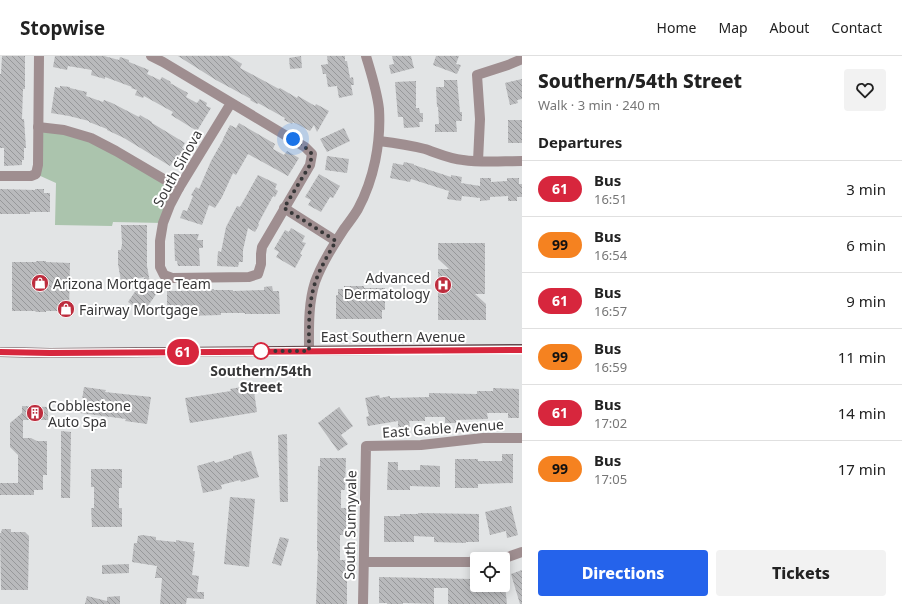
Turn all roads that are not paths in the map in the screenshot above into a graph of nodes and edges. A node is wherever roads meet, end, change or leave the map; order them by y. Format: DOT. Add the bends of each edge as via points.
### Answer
graph roads {
  1 [pos="39,56"];
  2 [pos="151,56"];
  3 [pos="366,56"];
  4 [pos="522,59"];
  5 [pos="231,102"];
  6 [pos="38,127"];
  7 [pos="379,141"];
  8 [pos="478,161"];
  9 [pos="522,161"];
  10 [pos="0,176"];
  11 [pos="179,188"];
  12 [pos="284,208"];
  13 [pos="336,241"];
  14 [pos="522,350"];
  15 [pos="309,351"];
  16 [pos="0,352"];
  17 [pos="522,438"];
  18 [pos="366,446"];
  19 [pos="522,552"];
  20 [pos="510,556"];
  21 [pos="364,562"];
  22 [pos="470,562"];
  23 [pos="363,604"];
  1 -- 6 [label="street"];
  2 -- 5 [label="street"];
  3 -- 7 [label="street" via="378,109"];
  4 -- 8 [label="street" via="477,75 480,119"];
  5 -- 11 [label="street, South Sinova"];
  5 -- 12 [label="street" via="305,147 312,154 310,165"];
  6 -- 10 [label="street" via="36,174"];
  6 -- 11 [label="street" via="64,130 91,138"];
  7 -- 8 [label="street" via="405,144 445,157"];
  7 -- 13 [label="street" via="372,176 358,209"];
  8 -- 9 [label="street"];
  11 -- 12 [label="street, South Sinova" via="163,223 160,241 160,267 164,276 172,278 249,277 258,274 262,247"];
  12 -- 13 [label="street"];
  13 -- 15 [label="street" via="324,261 310,304"];
  14 -- 15 [label="main road, East Southern Avenue"];
  15 -- 16 [label="main road, East Southern Avenue"];
  17 -- 18 [label="street, East Gable Avenue"];
  18 -- 21 [label="street, South Sunnyvale"];
  19 -- 20 [label="street"];
  21 -- 22 [label="street"];
  21 -- 23 [label="street, South Sunnyvale"];
}
